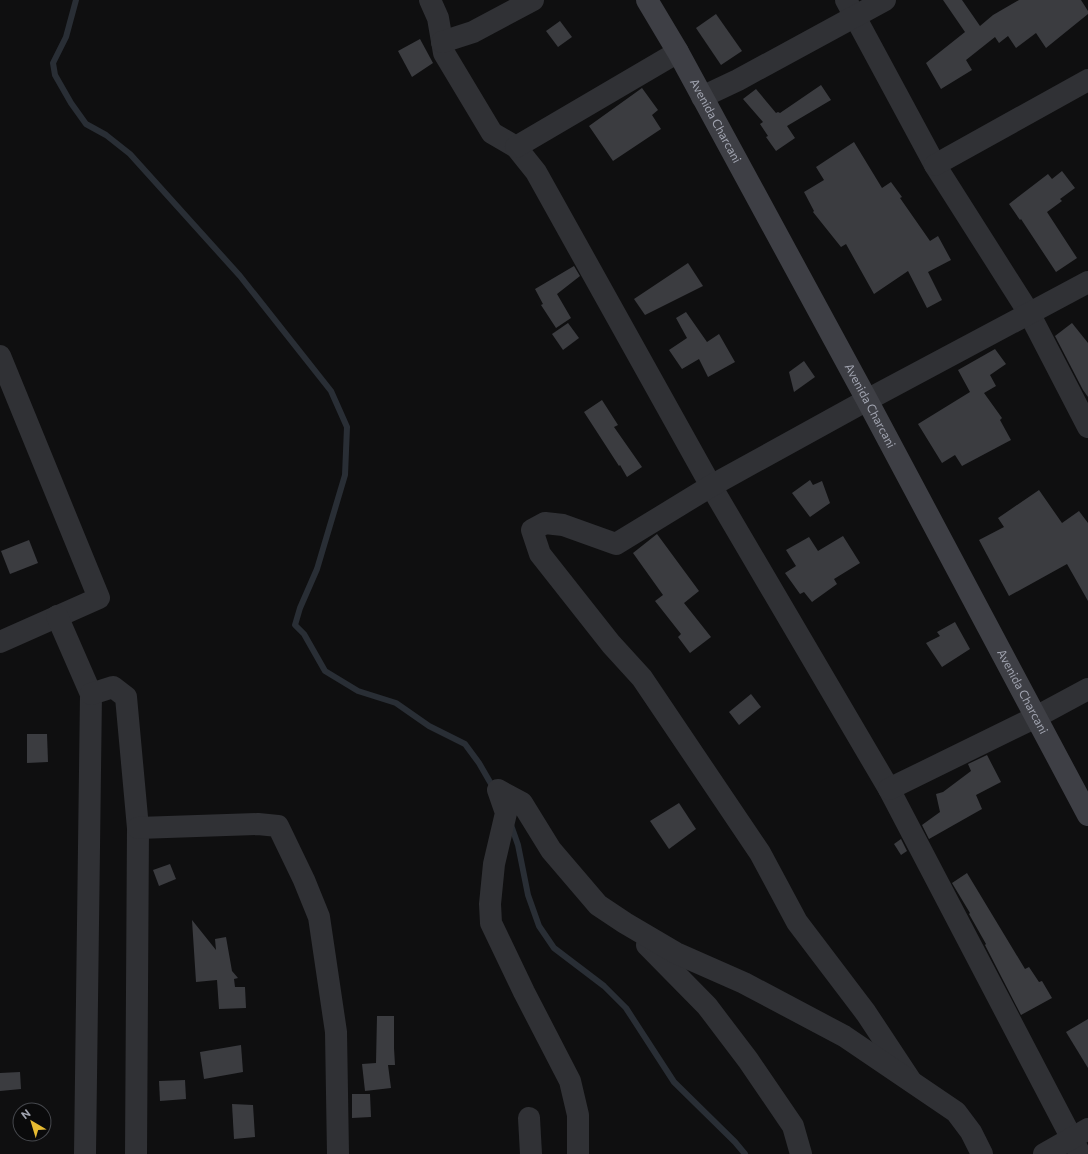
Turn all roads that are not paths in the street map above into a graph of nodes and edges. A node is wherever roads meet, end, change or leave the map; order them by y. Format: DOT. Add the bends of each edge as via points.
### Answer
graph roads {
  1 [pos="430,0"];
  2 [pos="533,0"];
  3 [pos="647,0"];
  4 [pos="885,0"];
  5 [pos="850,8"];
  6 [pos="442,42"];
  7 [pos="678,52"];
  8 [pos="1088,80"];
  9 [pos="702,97"];
  10 [pos="516,147"];
  11 [pos="935,165"];
  12 [pos="1088,282"];
  13 [pos="1030,313"];
  14 [pos="0,356"];
  15 [pos="867,400"];
  16 [pos="1088,427"];
  17 [pos="712,486"];
  18 [pos="57,616"];
  19 [pos="0,642"];
  20 [pos="1088,689"];
  21 [pos="91,694"];
  22 [pos="1036,717"];
  23 [pos="888,789"];
  24 [pos="1088,814"];
  25 [pos="138,828"];
  26 [pos="625,923"];
  27 [pos="911,1081"];
  28 [pos="529,1118"];
  29 [pos="1080,1140"];
  30 [pos="85,1154"];
  31 [pos="136,1154"];
  32 [pos="338,1154"];
  33 [pos="531,1154"];
  34 [pos="578,1154"];
  35 [pos="802,1154"];
  36 [pos="982,1154"];
  37 [pos="1044,1154"];
  1 -- 6 [label="street" via="438,18"];
  2 -- 6 [label="street" via="473,32"];
  3 -- 7 [label="main road, Avenida Charcani"];
  4 -- 5 [label="street"];
  5 -- 9 [label="street" via="738,80"];
  5 -- 11 [label="street"];
  6 -- 10 [label="street" via="444,53 492,133"];
  7 -- 9 [label="main road, Avenida Charcani"];
  7 -- 10 [label="street"];
  8 -- 11 [label="street"];
  9 -- 15 [label="main road, Avenida Charcani"];
  10 -- 17 [label="street" via="536,172"];
  11 -- 13 [label="street"];
  12 -- 13 [label="street"];
  13 -- 15 [label="street"];
  13 -- 16 [label="street"];
  14 -- 18 [label="street" via="99,598"];
  15 -- 17 [label="street"];
  15 -- 22 [label="main road, Avenida Charcani"];
  17 -- 23 [label="street"];
  17 -- 27 [label="street" via="616,544 563,525 545,522 532,530 540,554 611,644 642,678 760,853 797,922 866,1013"];
  18 -- 19 [label="street"];
  18 -- 21 [label="street"];
  20 -- 22 [label="street"];
  21 -- 25 [label="street" via="113,687 126,696"];
  21 -- 30 [label="street"];
  22 -- 23 [label="street"];
  22 -- 24 [label="main road, Avenida Charcani"];
  23 -- 29 [label="street"];
  25 -- 31 [label="street"];
  25 -- 32 [label="street" via="258,824 278,826 319,917 336,1032"];
  26 -- 27 [label="street" via="676,954 744,983 844,1036"];
  26 -- 34 [label="street" via="598,905 552,850 522,803 498,790 506,812 494,864 490,904 492,923 570,1081 578,1115"];
  26 -- 35 [label="street" via="707,1006 793,1126"];
  27 -- 36 [label="street" via="956,1112 971,1132"];
  28 -- 33 [label="street"];
  29 -- 37 [label="street"];
}
